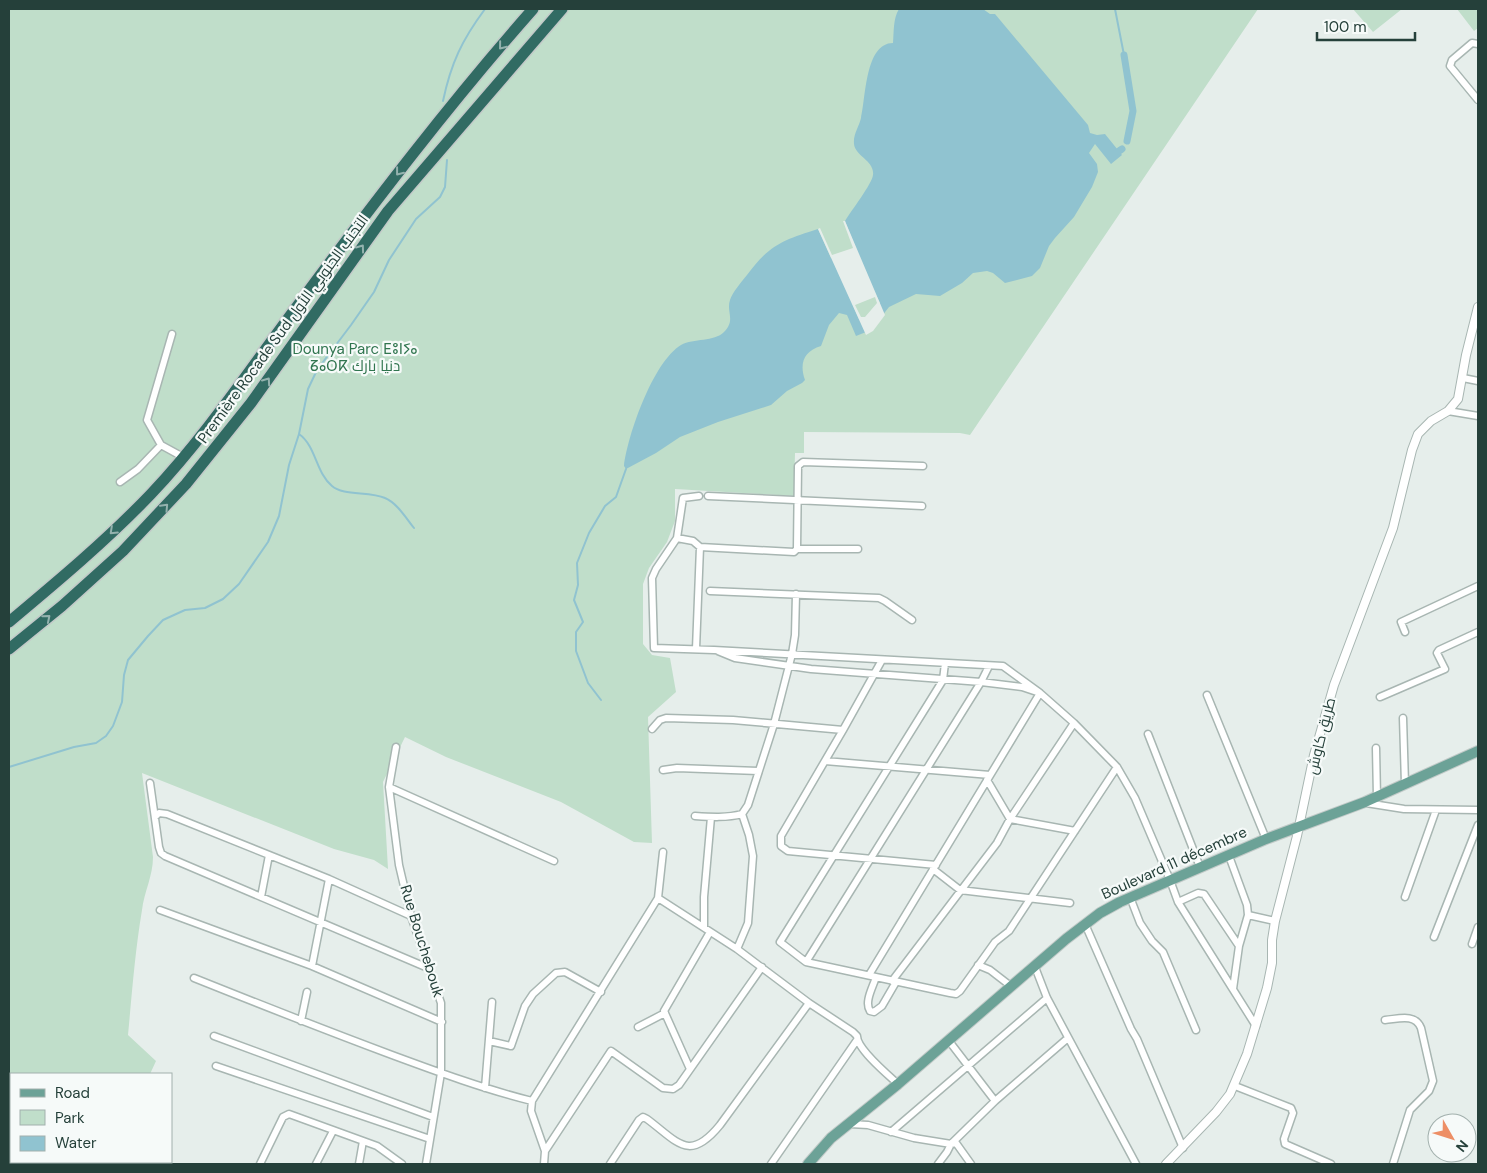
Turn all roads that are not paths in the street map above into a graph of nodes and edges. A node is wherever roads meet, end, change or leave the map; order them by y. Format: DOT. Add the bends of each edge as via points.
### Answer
graph roads {
  1 [pos="533,9"];
  2 [pos="562,9"];
  3 [pos="1478,44"];
  4 [pos="1478,100"];
  5 [pos="1478,307"];
  6 [pos="172,334"];
  7 [pos="1462,378"];
  8 [pos="1478,381"];
  9 [pos="1448,411"];
  10 [pos="1478,416"];
  11 [pos="162,446"];
  12 [pos="183,457"];
  13 [pos="923,466"];
  14 [pos="120,482"];
  15 [pos="699,496"];
  16 [pos="708,496"];
  17 [pos="798,500"];
  18 [pos="922,506"];
  19 [pos="677,538"];
  20 [pos="700,547"];
  21 [pos="797,549"];
  22 [pos="858,549"];
  23 [pos="1478,586"];
  24 [pos="710,591"];
  25 [pos="796,594"];
  26 [pos="912,620"];
  27 [pos="9,622"];
  28 [pos="1406,632"];
  29 [pos="1478,632"];
  30 [pos="9,649"];
  31 [pos="696,650"];
  32 [pos="714,650"];
  33 [pos="792,654"];
  34 [pos="882,660"];
  35 [pos="946,664"];
  36 [pos="788,666"];
  37 [pos="989,666"];
  38 [pos="873,675"];
  39 [pos="943,680"];
  40 [pos="981,682"];
  41 [pos="1040,694"];
  42 [pos="1207,695"];
  43 [pos="1380,697"];
  44 [pos="1403,718"];
  45 [pos="1074,723"];
  46 [pos="774,724"];
  47 [pos="652,729"];
  48 [pos="843,730"];
  49 [pos="1148,734"];
  50 [pos="396,747"];
  51 [pos="1376,748"];
  52 [pos="1478,751"];
  53 [pos="824,761"];
  54 [pos="890,767"];
  55 [pos="1118,767"];
  56 [pos="926,769"];
  57 [pos="663,770"];
  58 [pos="758,771"];
  59 [pos="989,777"];
  60 [pos="150,782"];
  61 [pos="1405,784"];
  62 [pos="389,787"];
  63 [pos="1377,797"];
  64 [pos="1365,802"];
  65 [pos="1436,810"];
  66 [pos="1478,810"];
  67 [pos="742,814"];
  68 [pos="695,816"];
  69 [pos="155,817"];
  70 [pos="711,817"];
  71 [pos="1010,819"];
  72 [pos="1478,825"];
  73 [pos="1299,826"];
  74 [pos="1075,831"];
  75 [pos="1266,839"];
  76 [pos="663,852"];
  77 [pos="269,855"];
  78 [pos="834,856"];
  79 [pos="1229,856"];
  80 [pos="870,858"];
  81 [pos="554,861"];
  82 [pos="934,867"];
  83 [pos="1200,867"];
  84 [pos="330,879"];
  85 [pos="1170,880"];
  86 [pos="960,890"];
  87 [pos="261,897"];
  88 [pos="1130,897"];
  89 [pos="1405,897"];
  90 [pos="658,898"];
  91 [pos="1030,899"];
  92 [pos="1178,902"];
  93 [pos="1070,903"];
  94 [pos="160,910"];
  95 [pos="1248,915"];
  96 [pos="411,916"];
  97 [pos="320,921"];
  98 [pos="1275,921"];
  99 [pos="1085,924"];
  100 [pos="704,927"];
  101 [pos="1478,927"];
  102 [pos="710,932"];
  103 [pos="1434,937"];
  104 [pos="1472,944"];
  105 [pos="1239,946"];
  106 [pos="737,949"];
  107 [pos="806,962"];
  108 [pos="978,965"];
  109 [pos="312,966"];
  110 [pos="762,967"];
  111 [pos="1034,967"];
  112 [pos="428,968"];
  113 [pos="869,975"];
  114 [pos="876,977"];
  115 [pos="194,978"];
  116 [pos="894,982"];
  117 [pos="1012,987"];
  118 [pos="1233,988"];
  119 [pos="307,992"];
  120 [pos="601,992"];
  121 [pos="1047,998"];
  122 [pos="492,1002"];
  123 [pos="809,1002"];
  124 [pos="665,1013"];
  125 [pos="1386,1020"];
  126 [pos="301,1021"];
  127 [pos="442,1022"];
  128 [pos="1256,1026"];
  129 [pos="638,1027"];
  130 [pos="1196,1030"];
  131 [pos="214,1036"];
  132 [pos="1068,1038"];
  133 [pos="489,1040"];
  134 [pos="857,1040"];
  135 [pos="949,1041"];
  136 [pos="216,1066"];
  137 [pos="968,1066"];
  138 [pos="690,1069"];
  139 [pos="441,1073"];
  140 [pos="898,1084"];
  141 [pos="1234,1086"];
  142 [pos="485,1088"];
  143 [pos="532,1101"];
  144 [pos="995,1101"];
  145 [pos="433,1117"];
  146 [pos="850,1124"];
  147 [pos="333,1131"];
  148 [pos="891,1132"];
  149 [pos="430,1139"];
  150 [pos="363,1141"];
  151 [pos="951,1144"];
  152 [pos="1182,1148"];
  153 [pos="544,1151"];
  154 [pos="260,1164"];
  155 [pos="316,1164"];
  156 [pos="359,1164"];
  157 [pos="401,1164"];
  158 [pos="426,1164"];
  159 [pos="544,1164"];
  160 [pos="610,1164"];
  161 [pos="771,1164"];
  162 [pos="808,1164"];
  163 [pos="938,1164"];
  164 [pos="971,1164"];
  165 [pos="1136,1164"];
  166 [pos="1166,1164"];
  167 [pos="1331,1164"];
  168 [pos="1392,1164"];
  1 -- 12 [label="highway, Première Rocade Sud التجنب الجنوبي الأول, one-way" via="352,232 212,423"];
  30 -- 2 [label="highway, Première Rocade Sud التجنب الجنوبي الأول, one-way" via="123,551 186,484 251,403 388,211"];
  3 -- 4 [label="street" via="1472,43 1452,60 1450,66"];
  5 -- 7 [label="street, طريق كاوش"];
  6 -- 11 [label="street" via="147,420"];
  7 -- 8 [label="street"];
  7 -- 9 [label="street, طريق كاوش" via="1458,399"];
  9 -- 10 [label="street"];
  9 -- 73 [label="street, طريق كاوش" via="1418,434 1393,528 1334,685 1314,755"];
  11 -- 12 [label="street"];
  11 -- 14 [label="street"];
  12 -- 27 [label="highway, Première Rocade Sud التجنب الجنوبي الأول, one-way" via="117,528"];
  13 -- 17 [label="street" via="804,462 798,466"];
  15 -- 19 [label="street" via="684,498"];
  16 -- 17 [label="street"];
  17 -- 18 [label="street"];
  17 -- 21 [label="street"];
  19 -- 20 [label="street"];
  19 -- 31 [label="street" via="652,578 653,646 656,649"];
  20 -- 21 [label="street" via="794,552"];
  20 -- 31 [label="street"];
  21 -- 22 [label="street"];
  23 -- 28 [label="street" via="1401,622"];
  24 -- 25 [label="street"];
  25 -- 26 [label="street" via="879,598"];
  25 -- 33 [label="street"];
  29 -- 43 [label="street" via="1439,650 1437,653 1445,669"];
  31 -- 32 [label="street"];
  32 -- 33 [label="street"];
  32 -- 36 [label="street" via="730,657"];
  33 -- 34 [label="street"];
  33 -- 36 [label="street"];
  34 -- 35 [label="street"];
  34 -- 38 [label="street"];
  35 -- 37 [label="street"];
  35 -- 39 [label="street"];
  36 -- 38 [label="street"];
  36 -- 46 [label="street"];
  37 -- 40 [label="street"];
  37 -- 41 [label="street" via="1004,666"];
  38 -- 39 [label="street"];
  38 -- 48 [label="street"];
  39 -- 40 [label="street"];
  39 -- 54 [label="street"];
  40 -- 41 [label="street" via="1022,687"];
  40 -- 56 [label="street"];
  41 -- 45 [label="street"];
  41 -- 59 [label="street"];
  42 -- 75 [label="street"];
  44 -- 61 [label="street"];
  45 -- 55 [label="street"];
  45 -- 71 [label="street"];
  46 -- 47 [label="street" via="666,718"];
  46 -- 48 [label="street"];
  46 -- 58 [label="street"];
  48 -- 53 [label="street"];
  49 -- 83 [label="street"];
  50 -- 62 [label="street, Rue Bouchebouk"];
  51 -- 63 [label="street"];
  52 -- 61 [label="main road, Boulevard 11 décembre"];
  53 -- 54 [label="street"];
  53 -- 78 [label="street" via="781,836 781,846 788,851"];
  54 -- 56 [label="street"];
  54 -- 78 [label="street"];
  55 -- 74 [label="street"];
  55 -- 85 [label="street"];
  56 -- 59 [label="street"];
  56 -- 80 [label="street"];
  57 -- 58 [label="street"];
  58 -- 67 [label="street"];
  59 -- 71 [label="street"];
  59 -- 82 [label="street"];
  60 -- 69 [label="street"];
  61 -- 63 [label="main road, Boulevard 11 décembre"];
  62 -- 81 [label="street"];
  62 -- 96 [label="street, Rue Bouchebouk" via="399,865"];
  63 -- 64 [label="main road, Boulevard 11 décembre"];
  64 -- 65 [label="street" via="1404,809"];
  64 -- 73 [label="main road, Boulevard 11 décembre"];
  65 -- 66 [label="street"];
  65 -- 89 [label="street"];
  67 -- 70 [label="street"];
  67 -- 106 [label="street" via="753,856 748,923"];
  68 -- 70 [label="street"];
  69 -- 77 [label="street" via="159,813 167,814"];
  69 -- 87 [label="street" via="161,853"];
  70 -- 100 [label="street"];
  71 -- 74 [label="street"];
  71 -- 86 [label="street" via="997,843"];
  72 -- 103 [label="street"];
  73 -- 75 [label="main road, Boulevard 11 décembre"];
  73 -- 98 [label="street, طريق كاوش"];
  74 -- 91 [label="street"];
  75 -- 79 [label="main road, Boulevard 11 décembre"];
  76 -- 90 [label="street"];
  77 -- 84 [label="street"];
  77 -- 87 [label="street"];
  78 -- 80 [label="street"];
  78 -- 107 [label="street" via="780,942"];
  79 -- 83 [label="main road, Boulevard 11 décembre"];
  79 -- 95 [label="street"];
  80 -- 82 [label="street"];
  80 -- 107 [label="street"];
  82 -- 86 [label="street"];
  82 -- 113 [label="street"];
  83 -- 85 [label="main road, Boulevard 11 décembre"];
  84 -- 96 [label="street"];
  84 -- 97 [label="street"];
  85 -- 88 [label="main road, Boulevard 11 décembre"];
  85 -- 92 [label="street"];
  86 -- 91 [label="street"];
  86 -- 116 [label="street"];
  87 -- 97 [label="street"];
  88 -- 99 [label="main road, Boulevard 11 décembre" via="1100,912"];
  88 -- 130 [label="street" via="1140,923 1163,952"];
  90 -- 100 [label="street"];
  90 -- 120 [label="street"];
  91 -- 93 [label="street"];
  91 -- 108 [label="street" via="1009,931 995,942"];
  92 -- 105 [label="street" via="1204,894"];
  92 -- 118 [label="street"];
  94 -- 109 [label="street"];
  95 -- 98 [label="street"];
  95 -- 105 [label="street"];
  96 -- 112 [label="street, Rue Bouchebouk"];
  97 -- 109 [label="street"];
  97 -- 112 [label="street"];
  98 -- 128 [label="street, طريق كاوش" via="1272,963"];
  99 -- 111 [label="main road, Boulevard 11 décembre"];
  99 -- 152 [label="street"];
  100 -- 102 [label="street"];
  101 -- 104 [label="street"];
  102 -- 106 [label="street"];
  102 -- 124 [label="street"];
  105 -- 118 [label="street"];
  106 -- 110 [label="street"];
  107 -- 113 [label="street"];
  108 -- 116 [label="street" via="956,994"];
  108 -- 117 [label="street"];
  109 -- 127 [label="street"];
  110 -- 123 [label="street"];
  110 -- 138 [label="street"];
  111 -- 117 [label="main road, Boulevard 11 décembre"];
  111 -- 121 [label="street"];
  112 -- 127 [label="street, Rue Bouchebouk" via="441,1003"];
  113 -- 114 [label="street"];
  114 -- 116 [label="street"];
  114 -- 116 [label="street" via="868,1002 870,1011 882,1006"];
  115 -- 126 [label="street"];
  117 -- 135 [label="main road, Boulevard 11 décembre"];
  118 -- 128 [label="street"];
  119 -- 126 [label="street"];
  120 -- 133 [label="street" via="565,972 556,973 532,994 511,1046"];
  120 -- 143 [label="street"];
  121 -- 132 [label="street"];
  121 -- 137 [label="street"];
  122 -- 133 [label="street"];
  123 -- 134 [label="street" via="853,1032"];
  123 -- 160 [label="street" via="720,1125 704,1142 693,1147 684,1146 643,1118"];
  124 -- 129 [label="street"];
  124 -- 138 [label="street"];
  125 -- 168 [label="street" via="1410,1018 1417,1022 1433,1078 1429,1091 1410,1110"];
  126 -- 139 [label="street"];
  127 -- 139 [label="street, Rue Bouchebouk"];
  128 -- 141 [label="street, طريق كاوش"];
  131 -- 145 [label="street"];
  132 -- 144 [label="street"];
  132 -- 165 [label="street"];
  133 -- 142 [label="street"];
  134 -- 140 [label="street"];
  134 -- 161 [label="street"];
  135 -- 137 [label="street"];
  135 -- 140 [label="main road, Boulevard 11 décembre"];
  136 -- 149 [label="street"];
  137 -- 144 [label="street"];
  137 -- 148 [label="street"];
  138 -- 153 [label="street" via="678,1085 663,1088 611,1051"];
  139 -- 142 [label="street"];
  139 -- 145 [label="street, Rue Bouchebouk"];
  140 -- 146 [label="main road, Boulevard 11 décembre"];
  141 -- 152 [label="street, طريق كاوش" via="1216,1112"];
  141 -- 167 [label="street" via="1292,1110 1285,1144"];
  142 -- 143 [label="street"];
  143 -- 153 [label="street" via="531,1110"];
  144 -- 151 [label="street"];
  145 -- 149 [label="street, Rue Bouchebouk"];
  146 -- 148 [label="street"];
  146 -- 162 [label="main road, Boulevard 11 décembre" via="831,1138"];
  147 -- 150 [label="street"];
  147 -- 154 [label="street" via="286,1114"];
  147 -- 155 [label="street"];
  148 -- 151 [label="street"];
  149 -- 158 [label="street, Rue Bouchebouk"];
  150 -- 156 [label="street"];
  150 -- 157 [label="street" via="383,1150"];
  151 -- 163 [label="street"];
  151 -- 164 [label="street" via="956,1143"];
  152 -- 166 [label="street, طريق كاوش"];
  153 -- 159 [label="street"];
}
